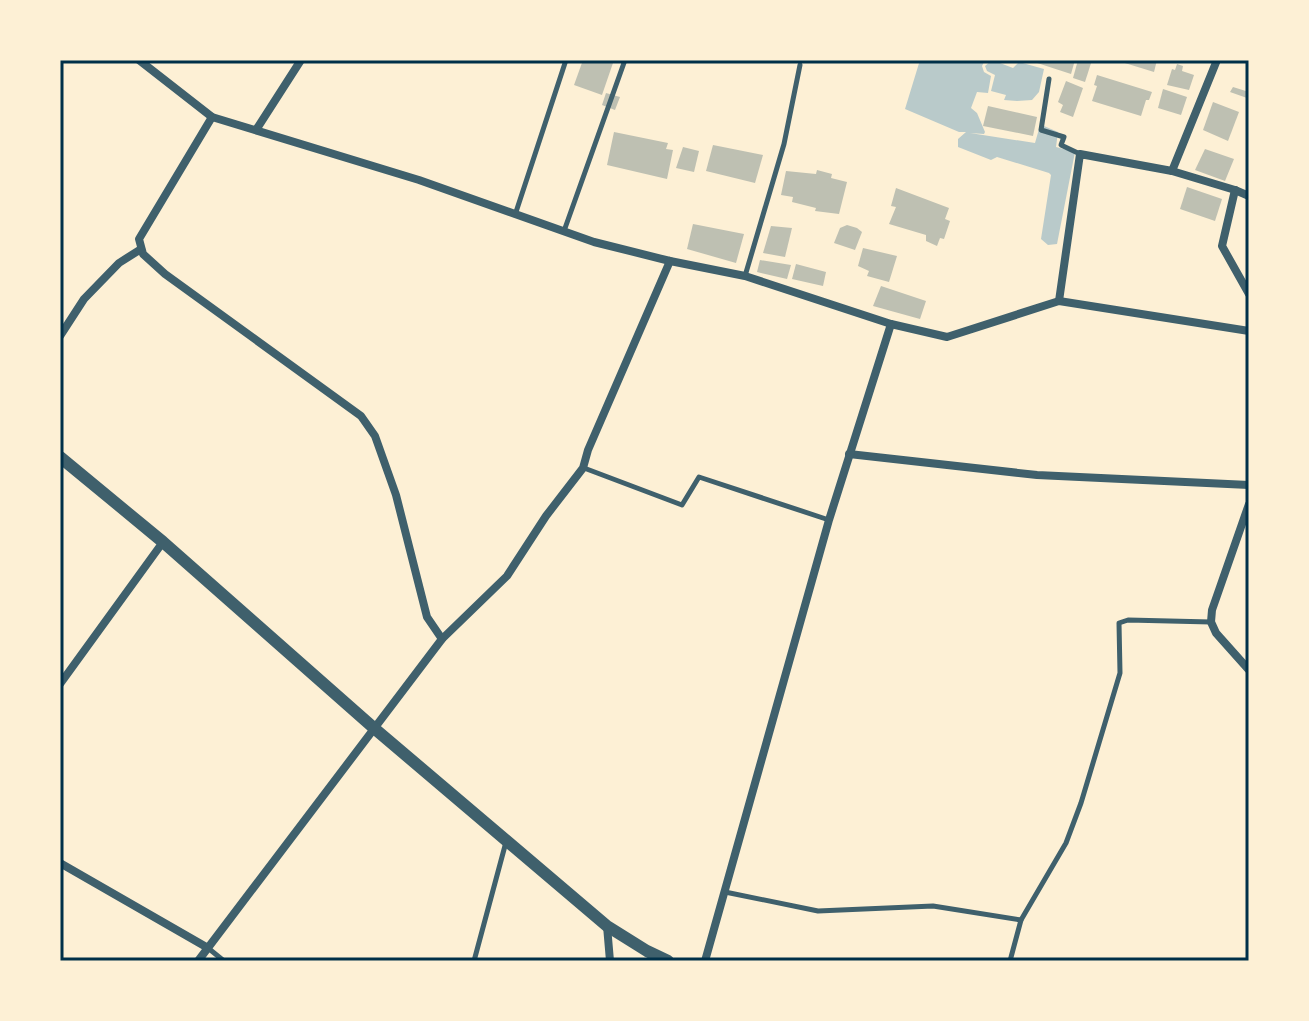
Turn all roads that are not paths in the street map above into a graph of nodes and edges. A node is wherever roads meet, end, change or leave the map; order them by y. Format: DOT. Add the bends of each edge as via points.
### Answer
graph roads {
  1 [pos="139,60"];
  2 [pos="301,60"];
  3 [pos="566,60"];
  4 [pos="625,60"];
  5 [pos="1217,60"];
  6 [pos="800,65"];
  7 [pos="1049,79"];
  8 [pos="212,117"];
  9 [pos="256,130"];
  10 [pos="1080,154"];
  11 [pos="1172,171"];
  12 [pos="1235,190"];
  13 [pos="1249,196"];
  14 [pos="515,215"];
  15 [pos="564,232"];
  16 [pos="141,249"];
  17 [pos="670,261"];
  18 [pos="745,276"];
  19 [pos="1249,294"];
  20 [pos="1059,301"];
  21 [pos="891,324"];
  22 [pos="1249,331"];
  23 [pos="60,336"];
  24 [pos="849,454"];
  25 [pos="60,457"];
  26 [pos="583,468"];
  27 [pos="1249,485"];
  28 [pos="1249,504"];
  29 [pos="829,520"];
  30 [pos="163,542"];
  31 [pos="1211,622"];
  32 [pos="442,639"];
  33 [pos="1249,670"];
  34 [pos="60,684"];
  35 [pos="375,729"];
  36 [pos="507,841"];
  37 [pos="60,863"];
  38 [pos="724,892"];
  39 [pos="1021,920"];
  40 [pos="607,926"];
  41 [pos="208,948"];
  42 [pos="198,961"];
  43 [pos="224,961"];
  44 [pos="474,961"];
  45 [pos="610,961"];
  46 [pos="668,961"];
  47 [pos="705,961"];
  48 [pos="1010,961"];
  1 -- 8 [label="street"];
  2 -- 9 [label="street"];
  3 -- 14 [label="lane"];
  4 -- 15 [label="lane"];
  5 -- 11 [label="street"];
  6 -- 18 [label="lane" via="784,144"];
  7 -- 10 [label="lane" via="1041,130 1064,137 1061,145"];
  8 -- 9 [label="street"];
  8 -- 16 [label="street" via="139,239"];
  9 -- 14 [label="street"];
  10 -- 11 [label="street"];
  10 -- 20 [label="street"];
  11 -- 12 [label="street"];
  12 -- 13 [label="street"];
  12 -- 19 [label="street" via="1222,246"];
  14 -- 15 [label="street"];
  15 -- 17 [label="street"];
  16 -- 23 [label="street" via="84,299"];
  16 -- 32 [label="street" via="165,274 361,416 375,436 396,495 427,617"];
  17 -- 18 [label="street"];
  17 -- 26 [label="street"];
  18 -- 21 [label="street"];
  20 -- 21 [label="street" via="947,337"];
  20 -- 22 [label="street"];
  21 -- 24 [label="street"];
  24 -- 27 [label="street" via="1037,475"];
  24 -- 29 [label="street"];
  25 -- 30 [label="street"];
  26 -- 29 [label="lane" via="682,505 699,477"];
  26 -- 32 [label="street" via="507,576"];
  28 -- 31 [label="street"];
  29 -- 38 [label="street"];
  30 -- 34 [label="street"];
  30 -- 35 [label="street"];
  31 -- 33 [label="street"];
  31 -- 39 [label="lane" via="1119,623 1120,673 1081,803 1066,843"];
  32 -- 35 [label="street"];
  35 -- 36 [label="street"];
  35 -- 41 [label="street"];
  36 -- 40 [label="street"];
  36 -- 44 [label="lane"];
  37 -- 41 [label="street"];
  38 -- 39 [label="lane" via="818,911 933,906"];
  38 -- 47 [label="street"];
  39 -- 48 [label="lane"];
  40 -- 45 [label="street"];
  40 -- 46 [label="street"];
  41 -- 42 [label="street"];
  41 -- 43 [label="lane"];
}
